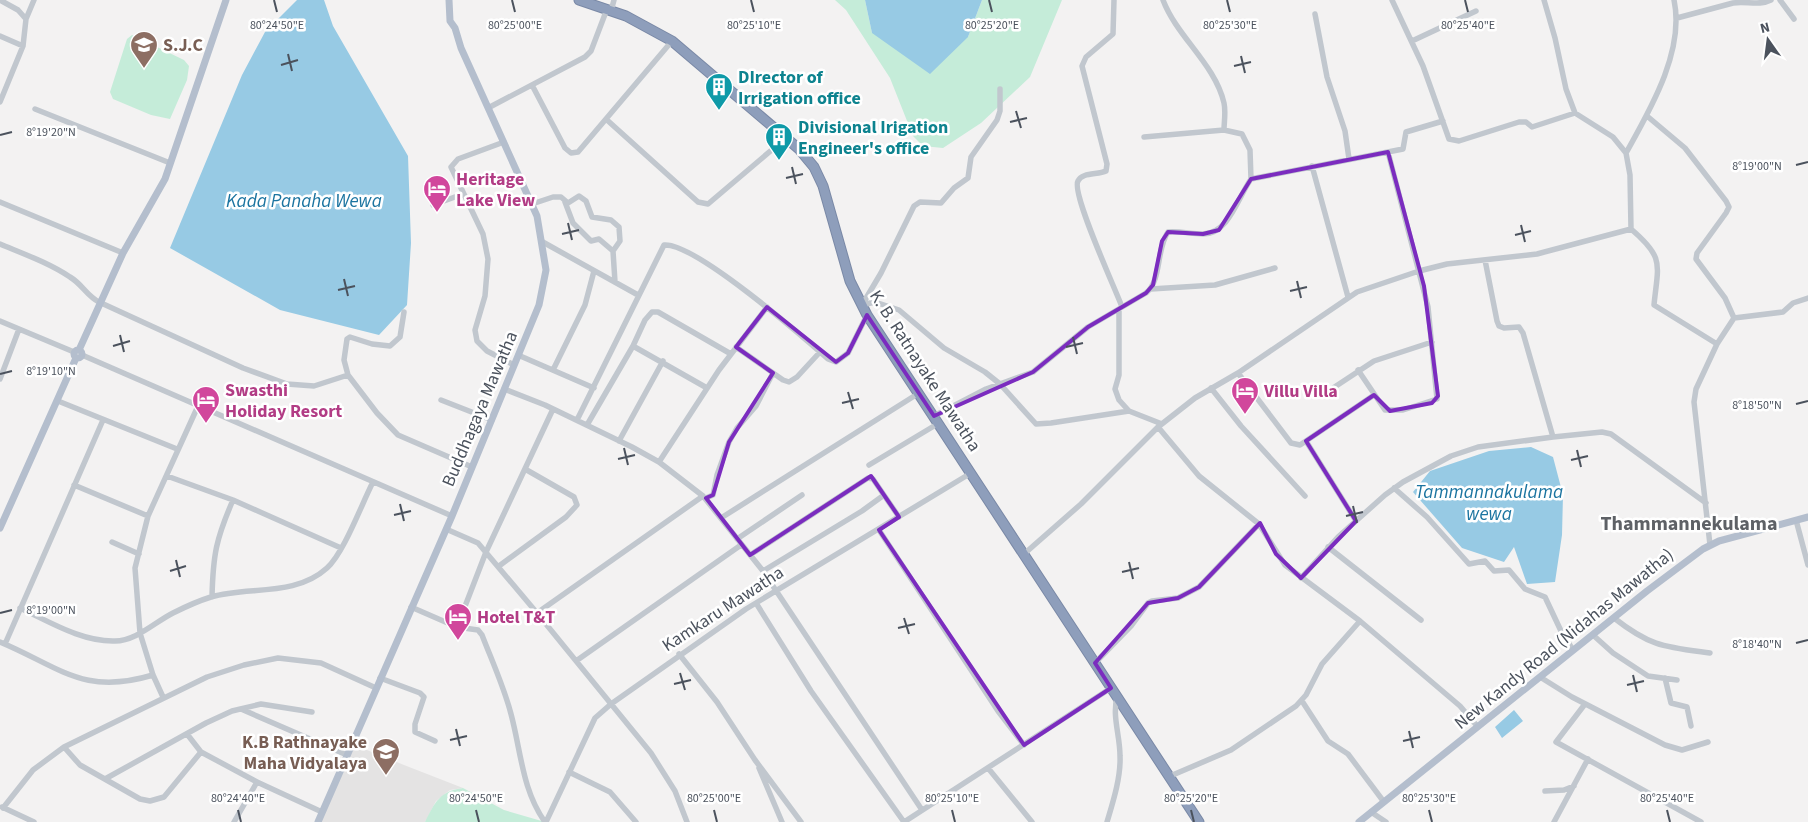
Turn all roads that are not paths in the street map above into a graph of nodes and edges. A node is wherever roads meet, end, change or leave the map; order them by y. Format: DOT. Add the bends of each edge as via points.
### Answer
graph roads {
  1 [pos="0,0"];
  2 [pos="34,0"];
  3 [pos="226,0"];
  4 [pos="449,0"];
  5 [pos="579,0"];
  6 [pos="614,0"];
  7 [pos="1114,0"];
  8 [pos="1163,0"];
  9 [pos="1392,0"];
  10 [pos="1544,0"];
  11 [pos="1674,0"];
  12 [pos="1771,0"];
  13 [pos="1780,0"];
  14 [pos="609,10"];
  15 [pos="1476,11"];
  16 [pos="1315,14"];
  17 [pos="1677,18"];
  18 [pos="26,19"];
  19 [pos="1794,19"];
  20 [pos="0,36"];
  21 [pos="672,41"];
  22 [pos="1412,41"];
  23 [pos="23,46"];
  24 [pos="532,85"];
  25 [pos="1000,89"];
  26 [pos="0,102"];
  27 [pos="488,108"];
  28 [pos="35,109"];
  29 [pos="1575,113"];
  30 [pos="1647,116"];
  31 [pos="607,120"];
  32 [pos="1443,121"];
  33 [pos="1224,130"];
  34 [pos="787,137"];
  35 [pos="1144,137"];
  36 [pos="504,142"];
  37 [pos="1388,152"];
  38 [pos="1626,153"];
  39 [pos="1348,159"];
  40 [pos="170,163"];
  41 [pos="1312,166"];
  42 [pos="1251,179"];
  43 [pos="463,194"];
  44 [pos="565,201"];
  45 [pos="0,202"];
  46 [pos="532,204"];
  47 [pos="434,205"];
  48 [pos="1631,229"];
  49 [pos="541,241"];
  50 [pos="0,244"];
  51 [pos="613,251"];
  52 [pos="123,253"];
  53 [pos="1485,260"];
  54 [pos="1274,268"];
  55 [pos="594,270"];
  56 [pos="1419,271"];
  57 [pos="615,282"];
  58 [pos="1151,289"];
  59 [pos="638,295"];
  60 [pos="1348,298"];
  61 [pos="1808,298"];
  62 [pos="99,302"];
  63 [pos="862,305"];
  64 [pos="767,307"];
  65 [pos="1120,308"];
  66 [pos="404,312"];
  67 [pos="867,315"];
  68 [pos="1734,318"];
  69 [pos="0,321"];
  70 [pos="19,329"];
  71 [pos="1432,342"];
  72 [pos="1717,344"];
  73 [pos="633,346"];
  74 [pos="736,347"];
  75 [pos="820,352"];
  76 [pos="77,354"];
  77 [pos="731,354"];
  78 [pos="518,355"];
  79 [pos="663,361"];
  80 [pos="514,365"];
  81 [pos="553,370"];
  82 [pos="1358,370"];
  83 [pos="773,373"];
  84 [pos="1238,373"];
  85 [pos="348,375"];
  86 [pos="0,379"];
  87 [pos="1000,384"];
  88 [pos="594,388"];
  89 [pos="707,388"];
  90 [pos="1211,388"];
  91 [pos="504,389"];
  92 [pos="1327,392"];
  93 [pos="919,393"];
  94 [pos="1374,395"];
  95 [pos="442,400"];
  96 [pos="58,401"];
  97 [pos="198,406"];
  98 [pos="552,409"];
  99 [pos="1129,411"];
  100 [pos="936,419"];
  101 [pos="103,420"];
  102 [pos="492,420"];
  103 [pos="577,420"];
  104 [pos="587,425"];
  105 [pos="1160,426"];
  106 [pos="1552,437"];
  107 [pos="619,441"];
  108 [pos="1306,441"];
  109 [pos="177,449"];
  110 [pos="659,462"];
  111 [pos="869,465"];
  112 [pos="472,467"];
  113 [pos="525,469"];
  114 [pos="972,474"];
  115 [pos="167,476"];
  116 [pos="373,482"];
  117 [pos="74,485"];
  118 [pos="1394,488"];
  119 [pos="884,494"];
  120 [pos="802,495"];
  121 [pos="1305,496"];
  122 [pos="704,497"];
  123 [pos="232,500"];
  124 [pos="1706,503"];
  125 [pos="148,516"];
  126 [pos="452,516"];
  127 [pos="899,517"];
  128 [pos="1808,517"];
  129 [pos="721,518"];
  130 [pos="1796,520"];
  131 [pos="1356,521"];
  132 [pos="1,524"];
  133 [pos="1259,524"];
  134 [pos="446,530"];
  135 [pos="879,530"];
  136 [pos="112,542"];
  137 [pos="739,542"];
  138 [pos="1710,545"];
  139 [pos="1328,547"];
  140 [pos="341,548"];
  141 [pos="486,552"];
  142 [pos="139,554"];
  143 [pos="1024,554"];
  144 [pos="750,555"];
  145 [pos="1808,565"];
  146 [pos="499,566"];
  147 [pos="763,571"];
  148 [pos="1301,578"];
  149 [pos="775,591"];
  150 [pos="212,597"];
  151 [pos="756,603"];
  152 [pos="411,607"];
  153 [pos="20,608"];
  154 [pos="537,613"];
  155 [pos="1614,618"];
  156 [pos="1421,620"];
  157 [pos="1360,621"];
  158 [pos="458,627"];
  159 [pos="140,633"];
  160 [pos="1593,635"];
  161 [pos="2,643"];
  162 [pos="1573,650"];
  163 [pos="1710,653"];
  164 [pos="679,654"];
  165 [pos="576,661"];
  166 [pos="1095,663"];
  167 [pos="153,675"];
  168 [pos="1540,677"];
  169 [pos="380,678"];
  170 [pos="1665,678"];
  171 [pos="1677,680"];
  172 [pos="376,688"];
  173 [pos="1111,688"];
  174 [pos="163,697"];
  175 [pos="1117,698"];
  176 [pos="1302,701"];
  177 [pos="610,704"];
  178 [pos="1585,704"];
  179 [pos="241,709"];
  180 [pos="312,712"];
  181 [pos="1691,726"];
  182 [pos="1478,727"];
  183 [pos="187,734"];
  184 [pos="435,741"];
  185 [pos="1708,742"];
  186 [pos="64,746"];
  187 [pos="1024,746"];
  188 [pos="201,752"];
  189 [pos="347,755"];
  190 [pos="755,760"];
  191 [pos="1588,760"];
  192 [pos="988,768"];
  193 [pos="569,772"];
  194 [pos="1168,777"];
  195 [pos="105,779"];
  196 [pos="257,782"];
  197 [pos="1574,786"];
  198 [pos="1545,791"];
  199 [pos="1384,802"];
  200 [pos="2,807"];
  201 [pos="922,810"];
  202 [pos="322,812"];
  203 [pos="1371,812"];
  204 [pos="34,822"];
  205 [pos="234,822"];
  206 [pos="318,822"];
  207 [pos="546,822"];
  208 [pos="636,822"];
  209 [pos="687,822"];
  210 [pos="782,822"];
  211 [pos="802,822"];
  212 [pos="905,822"];
  213 [pos="1032,822"];
  214 [pos="1107,822"];
  215 [pos="1199,822"];
  216 [pos="1359,822"];
  217 [pos="1386,822"];
  218 [pos="1554,822"];
  219 [pos="1701,822"];
  1 -- 18 [label="street" via="18,10"];
  2 -- 18 [label="street"];
  3 -- 40 [label="main road"];
  4 -- 27 [label="main road, Buddhagaya Mawatha" via="450,21"];
  5 -- 14 [label="highway, K. B. Ratnayake Mawatha"];
  6 -- 14 [label="street"];
  7 -- 65 [label="street" via="1113,34 1086,57 1082,66 1107,164 1106,171 1084,176 1078,180 1076,188"];
  8 -- 33 [label="street" via="1170,16 1219,89 1224,105"];
  9 -- 22 [label="street"];
  10 -- 29 [label="street"];
  11 -- 17 [label="street"];
  12 -- 17 [label="street" via="1760,4 1733,3"];
  13 -- 19 [label="street"];
  14 -- 21 [label="highway, K. B. Ratnayake Mawatha"];
  14 -- 24 [label="street" via="591,51 572,65"];
  15 -- 22 [label="street"];
  16 -- 39 [label="street" via="1327,77 1346,131"];
  17 -- 30 [label="street" via="1675,41"];
  18 -- 23 [label="street"];
  20 -- 23 [label="street"];
  21 -- 31 [label="street"];
  21 -- 34 [label="highway, K. B. Ratnayake Mawatha"];
  22 -- 32 [label="street"];
  23 -- 26 [label="street"];
  24 -- 27 [label="street"];
  24 -- 31 [label="street" via="568,152 574,154 581,150"];
  25 -- 63 [label="street" via="997,120 971,157 968,178 941,203 920,202 914,206"];
  27 -- 36 [label="main road, Buddhagaya Mawatha"];
  28 -- 40 [label="street"];
  29 -- 32 [label="street" via="1532,127 1526,122 1519,122 1459,141 1449,139"];
  29 -- 38 [label="street" via="1613,137"];
  30 -- 38 [label="street"];
  30 -- 68 [label="street" via="1685,148 1729,207 1696,253 1696,259 1726,298"];
  31 -- 34 [label="street" via="698,202 708,204"];
  32 -- 37 [label="street" via="1406,132 1403,149"];
  33 -- 35 [label="street"];
  33 -- 42 [label="street" via="1242,134 1247,140"];
  34 -- 63 [label="highway, K. B. Ratnayake Mawatha" via="810,161 823,186 850,280"];
  36 -- 43 [label="street" via="452,163"];
  36 -- 46 [label="main road, Buddhagaya Mawatha"];
  37 -- 39 [label="street"];
  37 -- 56 [label="street"];
  38 -- 48 [label="street" via="1630,175"];
  39 -- 41 [label="street"];
  40 -- 52 [label="main road" via="165,179"];
  41 -- 42 [label="street"];
  41 -- 60 [label="street"];
  42 -- 58 [label="street" via="1219,230 1203,234 1168,232 1162,241"];
  43 -- 47 [label="street"];
  43 -- 80 [label="street" via="483,234 488,258 485,296 475,330 477,340 487,351"];
  44 -- 46 [label="street" via="561,197 553,197"];
  44 -- 51 [label="street" via="573,223 591,241 599,239"];
  44 -- 51 [label="street" via="568,203 579,196 586,201 592,217 611,220 619,227 620,241"];
  45 -- 52 [label="street"];
  46 -- 49 [label="main road, Buddhagaya Mawatha"];
  48 -- 53 [label="street" via="1538,254"];
  48 -- 72 [label="street" via="1650,245 1656,256 1654,305"];
  49 -- 55 [label="street"];
  49 -- 78 [label="main road, Buddhagaya Mawatha" via="546,270 539,305"];
  50 -- 62 [label="street" via="53,266 76,280 88,295"];
  51 -- 57 [label="street"];
  52 -- 62 [label="main road"];
  53 -- 56 [label="street"];
  53 -- 106 [label="street" via="1497,321 1504,328 1515,326 1521,329"];
  54 -- 58 [label="street" via="1215,285"];
  55 -- 57 [label="street"];
  55 -- 81 [label="street" via="585,305"];
  56 -- 60 [label="street"];
  56 -- 71 [label="street"];
  57 -- 59 [label="street"];
  58 -- 65 [label="street"];
  59 -- 64 [label="street" via="664,245 668,244 685,251"];
  59 -- 88 [label="street"];
  60 -- 84 [label="street"];
  61 -- 68 [label="street" via="1793,303 1783,312"];
  62 -- 76 [label="main road"];
  62 -- 85 [label="street" via="243,368 287,384 314,386"];
  63 -- 67 [label="highway, K. B. Ratnayake Mawatha"];
  63 -- 87 [label="street" via="875,302 899,310 938,344"];
  64 -- 74 [label="street"];
  64 -- 75 [label="street"];
  65 -- 87 [label="street" via="1088,327 1033,372"];
  65 -- 99 [label="street" via="1119,375 1115,389 1119,400"];
  66 -- 85 [label="street" via="400,337 390,346 347,339 344,360"];
  67 -- 75 [label="street" via="848,353 841,360 828,359"];
  67 -- 93 [label="highway, K. B. Ratnayake Mawatha"];
  68 -- 72 [label="street"];
  69 -- 70 [label="street"];
  70 -- 76 [label="street"];
  70 -- 86 [label="street"];
  71 -- 82 [label="street" via="1374,361"];
  71 -- 94 [label="street" via="1437,399 1390,412"];
  72 -- 124 [label="street" via="1696,389 1694,402"];
  73 -- 77 [label="street" via="645,320 652,312 658,312"];
  73 -- 79 [label="street"];
  73 -- 104 [label="street"];
  74 -- 77 [label="street"];
  74 -- 83 [label="street"];
  75 -- 83 [label="street" via="798,377 789,382"];
  76 -- 96 [label="main road"];
  76 -- 97 [label="street"];
  77 -- 89 [label="street"];
  78 -- 80 [label="main road, Buddhagaya Mawatha"];
  78 -- 81 [label="street"];
  79 -- 89 [label="street"];
  79 -- 107 [label="street"];
  80 -- 91 [label="main road, Buddhagaya Mawatha"];
  81 -- 88 [label="street"];
  82 -- 92 [label="street"];
  82 -- 94 [label="street"];
  83 -- 122 [label="street" via="750,414 729,442 713,495"];
  84 -- 90 [label="street"];
  84 -- 108 [label="street" via="1291,443 1300,445"];
  85 -- 112 [label="street" via="398,435"];
  87 -- 99 [label="street" via="1036,424"];
  87 -- 100 [label="street"];
  88 -- 103 [label="street"];
  89 -- 110 [label="street"];
  90 -- 105 [label="street"];
  90 -- 121 [label="street"];
  91 -- 98 [label="street"];
  91 -- 102 [label="main road, Buddhagaya Mawatha"];
  93 -- 100 [label="highway, K. B. Ratnayake Mawatha"];
  93 -- 129 [label="street"];
  94 -- 108 [label="street"];
  95 -- 102 [label="street"];
  96 -- 101 [label="street"];
  96 -- 132 [label="main road"];
  97 -- 109 [label="street"];
  97 -- 116 [label="street"];
  98 -- 103 [label="street"];
  98 -- 113 [label="street"];
  99 -- 105 [label="street"];
  100 -- 111 [label="street"];
  100 -- 114 [label="highway, K. B. Ratnayake Mawatha"];
  101 -- 109 [label="street"];
  101 -- 117 [label="street"];
  102 -- 112 [label="main road, Buddhagaya Mawatha"];
  103 -- 104 [label="street"];
  104 -- 107 [label="street"];
  105 -- 133 [label="street" via="1199,476"];
  105 -- 143 [label="street" via="1081,504"];
  106 -- 118 [label="street" via="1462,451"];
  106 -- 124 [label="street" via="1611,434"];
  107 -- 110 [label="street"];
  108 -- 131 [label="street"];
  109 -- 115 [label="street"];
  110 -- 122 [label="street"];
  112 -- 126 [label="main road, Buddhagaya Mawatha"];
  113 -- 141 [label="street"];
  113 -- 146 [label="street" via="574,496 577,505 566,517"];
  114 -- 127 [label="street, Kamkaru Mawatha"];
  114 -- 143 [label="highway, K. B. Ratnayake Mawatha"];
  115 -- 123 [label="street"];
  115 -- 125 [label="street"];
  116 -- 126 [label="street"];
  116 -- 140 [label="street"];
  117 -- 125 [label="street"];
  117 -- 153 [label="street"];
  118 -- 131 [label="street"];
  118 -- 162 [label="street" via="1427,517 1469,564 1484,561 1494,572 1509,570 1525,590 1545,597"];
  119 -- 127 [label="street"];
  119 -- 144 [label="street" via="873,479 868,478"];
  119 -- 147 [label="street" via="862,511"];
  120 -- 137 [label="street"];
  122 -- 129 [label="street"];
  122 -- 154 [label="street"];
  123 -- 140 [label="street"];
  123 -- 150 [label="street" via="212,560"];
  124 -- 138 [label="street"];
  125 -- 142 [label="street"];
  126 -- 134 [label="main road, Buddhagaya Mawatha"];
  127 -- 135 [label="street, Kamkaru Mawatha"];
  128 -- 130 [label="main road, New Kandy Road (Nidahas Mawatha)"];
  129 -- 137 [label="street"];
  130 -- 138 [label="main road, New Kandy Road (Nidahas Mawatha)"];
  130 -- 145 [label="street"];
  131 -- 139 [label="street"];
  133 -- 148 [label="street" via="1276,554"];
  133 -- 166 [label="street" via="1199,587 1178,598 1148,603"];
  134 -- 141 [label="street" via="478,543"];
  134 -- 152 [label="main road, Buddhagaya Mawatha"];
  135 -- 149 [label="street, Kamkaru Mawatha"];
  135 -- 187 [label="street"];
  136 -- 142 [label="street"];
  137 -- 144 [label="street"];
  137 -- 165 [label="street"];
  138 -- 155 [label="main road, New Kandy Road (Nidahas Mawatha)"];
  139 -- 148 [label="street"];
  139 -- 156 [label="street"];
  140 -- 150 [label="street" via="328,568 309,580 290,586"];
  141 -- 146 [label="street"];
  141 -- 158 [label="street"];
  142 -- 159 [label="street" via="135,568"];
  143 -- 166 [label="highway, K. B. Ratnayake Mawatha"];
  144 -- 147 [label="street"];
  146 -- 154 [label="street"];
  147 -- 149 [label="street"];
  148 -- 157 [label="street"];
  149 -- 151 [label="street, Kamkaru Mawatha"];
  149 -- 201 [label="street"];
  150 -- 159 [label="street" via="172,614"];
  151 -- 164 [label="street, Kamkaru Mawatha"];
  151 -- 212 [label="street" via="811,691"];
  152 -- 158 [label="street"];
  152 -- 169 [label="main road, Buddhagaya Mawatha"];
  153 -- 159 [label="street" via="96,641 119,642"];
  153 -- 161 [label="street"];
  154 -- 165 [label="street"];
  155 -- 160 [label="main road, New Kandy Road (Nidahas Mawatha)"];
  155 -- 163 [label="street" via="1656,645"];
  157 -- 176 [label="street" via="1322,664"];
  157 -- 182 [label="street" via="1460,706"];
  158 -- 207 [label="street" via="478,630 482,635 511,712 527,787"];
  159 -- 167 [label="street"];
  160 -- 162 [label="main road, New Kandy Road (Nidahas Mawatha)"];
  160 -- 170 [label="street" via="1648,676"];
  161 -- 167 [label="street" via="68,675 102,683 133,681"];
  162 -- 168 [label="main road, New Kandy Road (Nidahas Mawatha)"];
  164 -- 177 [label="street, Kamkaru Mawatha"];
  164 -- 190 [label="street" via="718,702"];
  165 -- 177 [label="street"];
  166 -- 173 [label="highway, K. B. Ratnayake Mawatha"];
  167 -- 174 [label="street"];
  168 -- 178 [label="street"];
  168 -- 182 [label="main road, New Kandy Road (Nidahas Mawatha)"];
  169 -- 172 [label="main road, Buddhagaya Mawatha"];
  169 -- 184 [label="street" via="424,697 415,732"];
  170 -- 171 [label="street"];
  170 -- 181 [label="street" via="1671,703 1687,707"];
  172 -- 174 [label="street" via="321,663 278,658 207,677"];
  172 -- 189 [label="main road, Buddhagaya Mawatha"];
  173 -- 175 [label="highway, K. B. Ratnayake Mawatha"];
  173 -- 187 [label="street"];
  174 -- 186 [label="street"];
  175 -- 194 [label="highway, K. B. Ratnayake Mawatha"];
  175 -- 214 [label="street" via="1114,712 1120,759"];
  176 -- 194 [label="street" via="1231,750"];
  176 -- 199 [label="street" via="1328,741 1348,754"];
  177 -- 193 [label="street, Kamkaru Mawatha" via="595,718"];
  177 -- 209 [label="street" via="651,753 675,791"];
  178 -- 185 [label="street" via="1666,746 1682,750"];
  178 -- 191 [label="street" via="1556,742"];
  179 -- 180 [label="street" via="261,704"];
  179 -- 183 [label="street" via="217,717"];
  179 -- 189 [label="street"];
  182 -- 199 [label="main road, New Kandy Road (Nidahas Mawatha)"];
  183 -- 188 [label="street"];
  183 -- 195 [label="street"];
  186 -- 195 [label="street" via="80,765"];
  186 -- 200 [label="street" via="33,770"];
  187 -- 192 [label="street"];
  188 -- 195 [label="street" via="164,798 157,800 140,799"];
  188 -- 196 [label="street"];
  189 -- 202 [label="main road, Buddhagaya Mawatha"];
  190 -- 210 [label="street"];
  190 -- 211 [label="street"];
  191 -- 197 [label="street"];
  191 -- 219 [label="street"];
  192 -- 201 [label="street"];
  192 -- 213 [label="street"];
  193 -- 207 [label="street, Kamkaru Mawatha"];
  193 -- 208 [label="street" via="610,792"];
  194 -- 215 [label="highway, K. B. Ratnayake Mawatha"];
  196 -- 202 [label="street"];
  196 -- 205 [label="street"];
  197 -- 198 [label="street"];
  197 -- 218 [label="street"];
  199 -- 203 [label="main road, New Kandy Road (Nidahas Mawatha)"];
  200 -- 204 [label="street"];
  201 -- 212 [label="street"];
  202 -- 206 [label="main road, Buddhagaya Mawatha"];
  203 -- 216 [label="main road, New Kandy Road (Nidahas Mawatha)"];
  203 -- 217 [label="street"];
}
